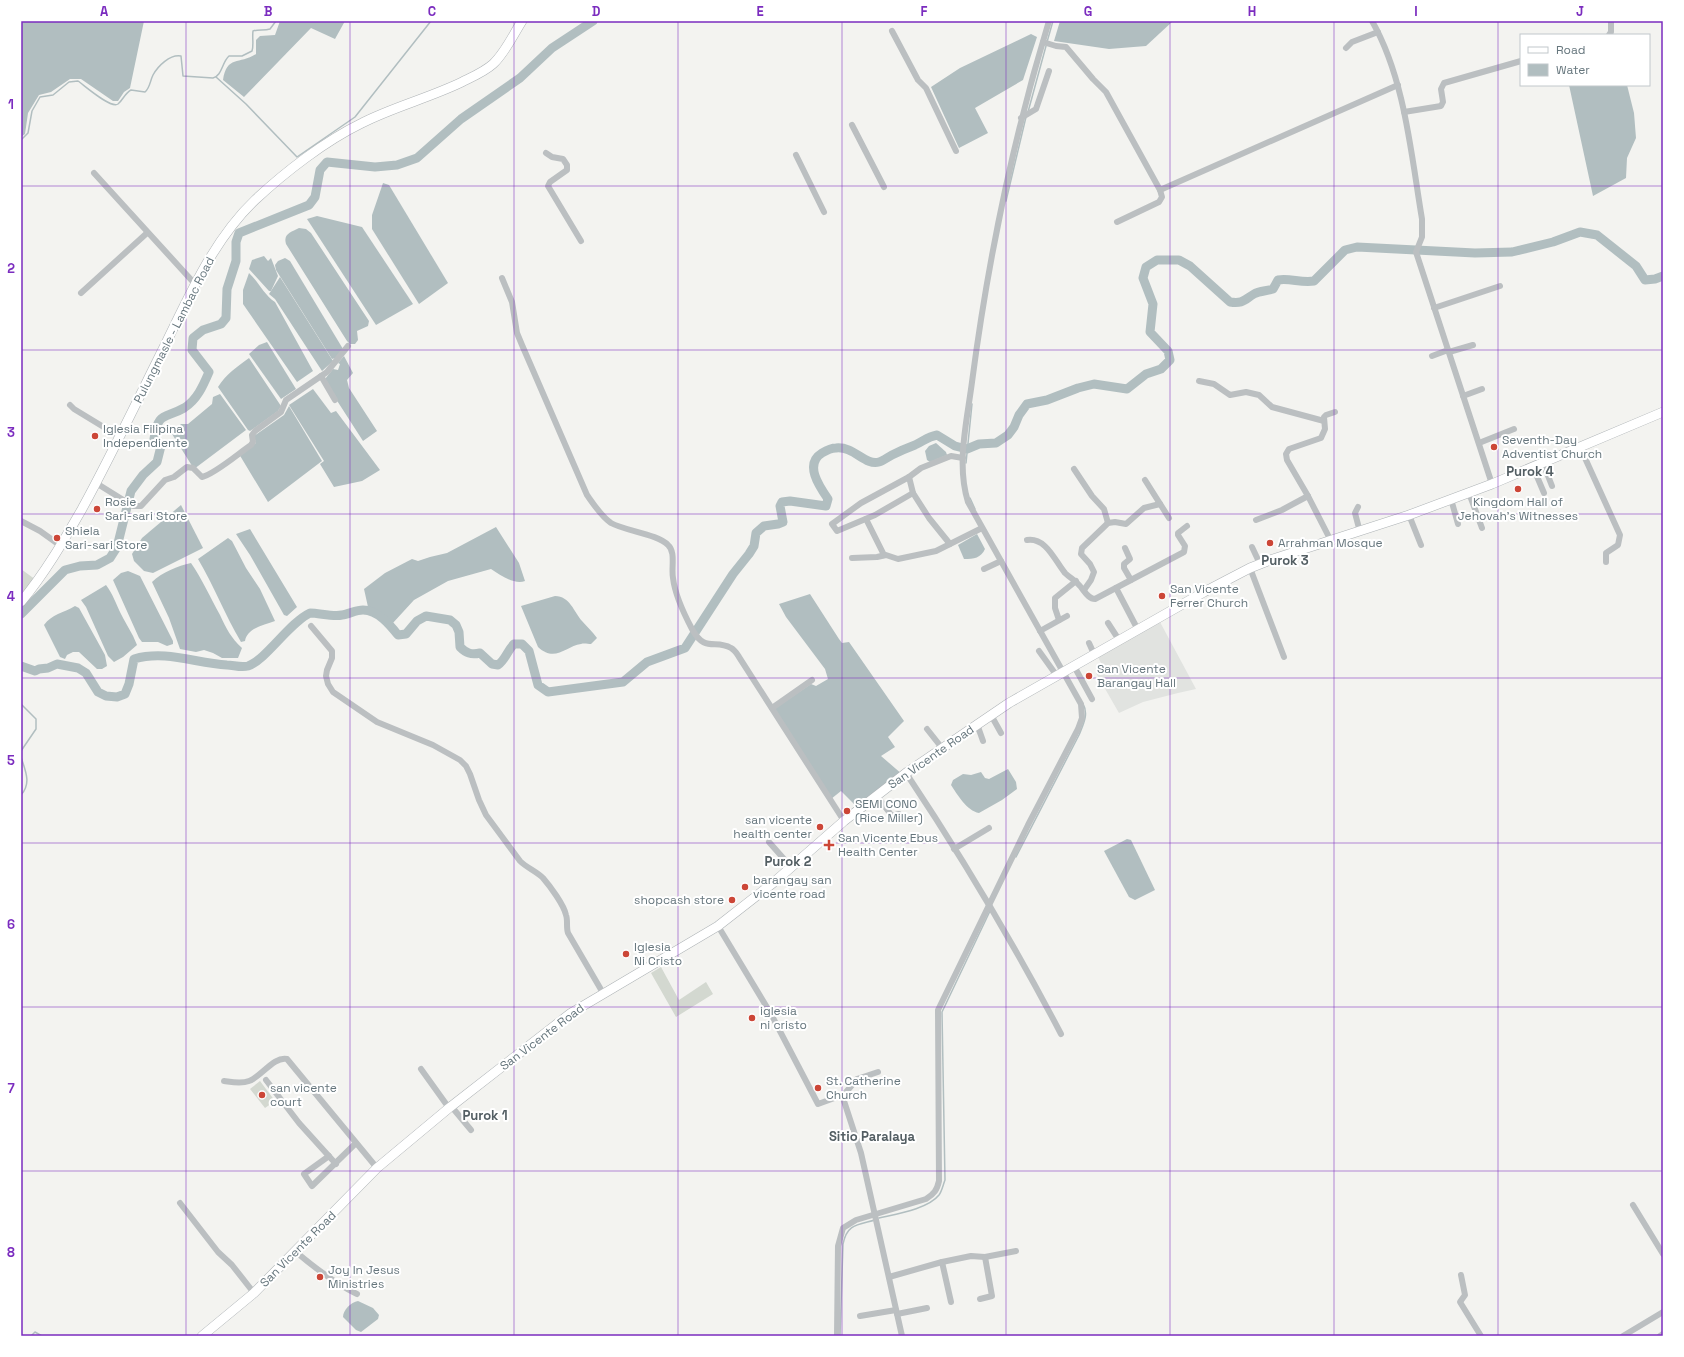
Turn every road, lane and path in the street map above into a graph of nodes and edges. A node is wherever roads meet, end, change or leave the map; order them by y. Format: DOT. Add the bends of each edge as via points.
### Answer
graph roads {
  1 [pos="522,21"];
  2 [pos="1372,21"];
  3 [pos="1611,21"];
  4 [pos="1047,23"];
  5 [pos="892,31"];
  6 [pos="1378,32"];
  7 [pos="1610,34"];
  8 [pos="1046,43"];
  9 [pos="1346,48"];
  10 [pos="1520,60"];
  11 [pos="1049,71"];
  12 [pos="1398,85"];
  13 [pos="1404,112"];
  14 [pos="1023,116"];
  15 [pos="852,124"];
  16 [pos="956,151"];
  17 [pos="546,153"];
  18 [pos="796,156"];
  19 [pos="94,174"];
  20 [pos="884,187"];
  21 [pos="1160,190"];
  22 [pos="824,212"];
  23 [pos="1117,222"];
  24 [pos="147,233"];
  25 [pos="581,242"];
  26 [pos="502,278"];
  27 [pos="195,284"];
  28 [pos="1500,286"];
  29 [pos="81,293"];
  30 [pos="1434,308"];
  31 [pos="1473,345"];
  32 [pos="348,346"];
  33 [pos="1449,351"];
  34 [pos="1432,356"];
  35 [pos="321,376"];
  36 [pos="1199,381"];
  37 [pos="1482,389"];
  38 [pos="1463,396"];
  39 [pos="335,400"];
  40 [pos="70,405"];
  41 [pos="1336,412"];
  42 [pos="1662,415"];
  43 [pos="1324,421"];
  44 [pos="1514,430"];
  45 [pos="120,437"];
  46 [pos="1479,443"];
  47 [pos="1580,447"];
  48 [pos="963,455"];
  49 [pos="1543,463"];
  50 [pos="1533,467"];
  51 [pos="1074,469"];
  52 [pos="909,477"];
  53 [pos="1145,480"];
  54 [pos="96,483"];
  55 [pos="1492,484"];
  56 [pos="1552,486"];
  57 [pos="913,493"];
  58 [pos="1469,493"];
  59 [pos="1544,493"];
  60 [pos="1308,496"];
  61 [pos="1451,499"];
  62 [pos="1160,504"];
  63 [pos="1358,507"];
  64 [pos="1408,515"];
  65 [pos="1169,518"];
  66 [pos="866,519"];
  67 [pos="1256,520"];
  68 [pos="21,521"];
  69 [pos="1108,523"];
  70 [pos="1458,524"];
  71 [pos="1187,526"];
  72 [pos="982,528"];
  73 [pos="1482,528"];
  74 [pos="1360,532"];
  75 [pos="1027,540"];
  76 [pos="1331,541"];
  77 [pos="950,544"];
  78 [pos="1421,545"];
  79 [pos="61,546"];
  80 [pos="1252,547"];
  81 [pos="1125,548"];
  82 [pos="884,555"];
  83 [pos="852,558"];
  84 [pos="1001,561"];
  85 [pos="1606,562"];
  86 [pos="1260,564"];
  87 [pos="1250,568"];
  88 [pos="984,569"];
  89 [pos="1131,580"];
  90 [pos="1076,581"];
  91 [pos="1116,588"];
  92 [pos="1084,590"];
  93 [pos="21,602"];
  94 [pos="1067,616"];
  95 [pos="1059,620"];
  96 [pos="1108,624"];
  97 [pos="311,626"];
  98 [pos="1138,630"];
  99 [pos="1040,631"];
  100 [pos="1119,640"];
  101 [pos="1089,643"];
  102 [pos="1039,651"];
  103 [pos="1094,654"];
  104 [pos="1284,656"];
  105 [pos="1074,666"];
  106 [pos="1060,674"];
  107 [pos="812,680"];
  108 [pos="1092,699"];
  109 [pos="772,708"];
  110 [pos="991,715"];
  111 [pos="977,724"];
  112 [pos="927,729"];
  113 [pos="1001,733"];
  114 [pos="983,741"];
  115 [pos="942,748"];
  116 [pos="906,773"];
  117 [pos="877,796"];
  118 [pos="899,814"];
  119 [pos="844,821"];
  120 [pos="989,828"];
  121 [pos="769,842"];
  122 [pos="954,849"];
  123 [pos="791,867"];
  124 [pos="988,906"];
  125 [pos="718,926"];
  126 [pos="603,993"];
  127 [pos="1060,1034"];
  128 [pos="421,1069"];
  129 [pos="878,1072"];
  130 [pos="266,1080"];
  131 [pos="224,1081"];
  132 [pos="842,1097"];
  133 [pos="450,1107"];
  134 [pos="471,1130"];
  135 [pos="356,1143"];
  136 [pos="329,1156"];
  137 [pos="336,1164"];
  138 [pos="377,1168"];
  139 [pos="180,1204"];
  140 [pos="1633,1205"];
  141 [pos="876,1214"];
  142 [pos="1016,1251"];
  143 [pos="296,1252"];
  144 [pos="1663,1254"];
  145 [pos="985,1257"];
  146 [pos="942,1262"];
  147 [pos="1461,1275"];
  148 [pos="889,1277"];
  149 [pos="254,1293"];
  150 [pos="357,1294"];
  151 [pos="980,1299"];
  152 [pos="951,1302"];
  153 [pos="927,1308"];
  154 [pos="896,1312"];
  155 [pos="1663,1312"];
  156 [pos="860,1316"];
  157 [pos="1663,1334"];
  158 [pos="202,1336"];
  159 [pos="837,1336"];
  160 [pos="902,1336"];
  161 [pos="1481,1336"];
  162 [pos="1623,1336"];
  163 [pos="1660,1336"];
  1 -- 27 [label="street, Pulungmasle - Lambac Road" via="499,56 485,70 437,94 363,122 335,138 298,165 243,213 217,247"];
  2 -- 6 [label="street"];
  3 -- 7 [label="street"];
  4 -- 8 [label="street"];
  5 -- 16 [label="street" via="918,80 926,88"];
  6 -- 9 [label="street" via="1352,42"];
  6 -- 12 [label="street"];
  8 -- 14 [label="street"];
  8 -- 21 [label="street" via="1066,47 1106,92"];
  10 -- 13 [label="street" via="1444,83 1441,89 1441,106"];
  11 -- 14 [label="street" via="1039,101 1033,111"];
  12 -- 13 [label="street"];
  12 -- 21 [label="street"];
  13 -- 30 [label="street" via="1422,219 1422,237 1416,252"];
  14 -- 48 [label="street" via="994,248 976,347"];
  15 -- 20 [label="street"];
  17 -- 25 [label="street" via="563,159 567,165 568,169 564,174 548,186"];
  18 -- 22 [label="street"];
  19 -- 24 [label="street"];
  21 -- 23 [label="street" via="1162,197 1159,202"];
  24 -- 27 [label="street"];
  24 -- 29 [label="street"];
  26 -- 109 [label="street" via="512,302 522,345 587,495 602,515 612,523 659,539 668,545 672,555 675,590 697,637 709,644 733,649"];
  27 -- 45 [label="street, Pulungmasle - Lambac Road"];
  28 -- 30 [label="street"];
  30 -- 33 [label="street"];
  31 -- 33 [label="street"];
  32 -- 35 [label="street" via="334,365"];
  33 -- 34 [label="street"];
  33 -- 38 [label="street"];
  35 -- 39 [label="street"];
  35 -- 54 [label="street" via="286,400 281,412 254,431 252,443 204,477 193,468 187,467 165,480 141,506 133,506"];
  36 -- 43 [label="street" via="1214,384 1230,395 1246,392 1259,395 1272,407"];
  37 -- 38 [label="street"];
  38 -- 46 [label="street"];
  40 -- 45 [label="street"];
  41 -- 43 [label="street" via="1326,415"];
  42 -- 47 [label="street, San Vicente Road"];
  43 -- 60 [label="street" via="1325,429 1321,438 1290,449 1286,454"];
  44 -- 46 [label="street"];
  45 -- 54 [label="street, Pulungmasle - Lambac Road"];
  46 -- 55 [label="street"];
  47 -- 49 [label="street, San Vicente Road"];
  47 -- 85 [label="street" via="1620,535 1618,545 1606,553"];
  48 -- 52 [label="street" via="951,456 927,465"];
  48 -- 72 [label="street" via="964,490"];
  49 -- 50 [label="street, San Vicente Road"];
  49 -- 56 [label="street"];
  50 -- 55 [label="street, San Vicente Road"];
  50 -- 59 [label="street"];
  51 -- 69 [label="street" via="1104,509"];
  52 -- 57 [label="street"];
  52 -- 66 [label="street" via="861,503 832,524 837,531"];
  53 -- 62 [label="street"];
  54 -- 79 [label="street, Pulungmasle - Lambac Road"];
  55 -- 58 [label="street, San Vicente Road"];
  57 -- 66 [label="street"];
  57 -- 77 [label="street"];
  58 -- 61 [label="street, San Vicente Road"];
  58 -- 73 [label="street"];
  60 -- 67 [label="street"];
  60 -- 76 [label="street"];
  61 -- 64 [label="street, San Vicente Road"];
  61 -- 70 [label="street"];
  62 -- 65 [label="street"];
  62 -- 69 [label="street" via="1144,508 1126,524"];
  63 -- 74 [label="street" via="1355,513"];
  64 -- 74 [label="street, San Vicente Road"];
  64 -- 78 [label="street"];
  66 -- 82 [label="street"];
  68 -- 79 [label="street"];
  69 -- 92 [label="street" via="1081,549 1081,554 1094,572"];
  71 -- 89 [label="street" via="1178,533 1185,546 1184,552"];
  72 -- 77 [label="street"];
  72 -- 84 [label="street"];
  74 -- 76 [label="street, San Vicente Road"];
  75 -- 90 [label="street" via="1035,540 1049,550 1066,573"];
  76 -- 86 [label="street, San Vicente Road"];
  77 -- 82 [label="street" via="936,551 898,559"];
  79 -- 93 [label="street, Pulungmasle - Lambac Road"];
  80 -- 86 [label="street"];
  81 -- 89 [label="street" via="1130,559 1124,566"];
  82 -- 83 [label="street"];
  84 -- 88 [label="street"];
  84 -- 99 [label="street"];
  86 -- 87 [label="street, San Vicente Road"];
  87 -- 98 [label="street, San Vicente Road"];
  87 -- 104 [label="street"];
  89 -- 91 [label="street"];
  90 -- 92 [label="street"];
  90 -- 95 [label="street" via="1055,598"];
  91 -- 92 [label="street" via="1095,599 1090,598"];
  91 -- 98 [label="street"];
  94 -- 95 [label="street"];
  95 -- 99 [label="street"];
  96 -- 100 [label="street"];
  97 -- 126 [label="street" via="332,651 326,676 333,692 377,722 433,745 466,766 486,815 520,861 542,878 564,908 567,916 566,929"];
  98 -- 100 [label="street, San Vicente Road"];
  99 -- 106 [label="street"];
  100 -- 103 [label="street, San Vicente Road"];
  101 -- 103 [label="street"];
  102 -- 106 [label="street"];
  103 -- 105 [label="street, San Vicente Road"];
  105 -- 106 [label="street, San Vicente Road"];
  105 -- 108 [label="street"];
  106 -- 110 [label="street, San Vicente Road"];
  106 -- 124 [label="street" via="1081,704 1080,722"];
  107 -- 109 [label="street"];
  109 -- 119 [label="street"];
  110 -- 111 [label="street, San Vicente Road"];
  110 -- 113 [label="street"];
  111 -- 114 [label="street"];
  111 -- 115 [label="street, San Vicente Road"];
  112 -- 115 [label="street"];
  115 -- 116 [label="street, San Vicente Road"];
  116 -- 117 [label="street, San Vicente Road"];
  116 -- 122 [label="street"];
  117 -- 118 [label="street" via="892,816"];
  117 -- 119 [label="street, San Vicente Road"];
  119 -- 123 [label="street, San Vicente Road"];
  120 -- 122 [label="street"];
  121 -- 123 [label="street"];
  122 -- 124 [label="street"];
  123 -- 125 [label="street, San Vicente Road"];
  124 -- 127 [label="street" via="994,912"];
  124 -- 141 [label="street" via="938,1010 937,1189 926,1199"];
  125 -- 126 [label="street, San Vicente Road"];
  125 -- 132 [label="street" via="771,1014 818,1104"];
  126 -- 133 [label="street, San Vicente Road" via="571,1013"];
  128 -- 133 [label="street"];
  129 -- 132 [label="street" via="857,1079"];
  130 -- 136 [label="street" via="299,1123"];
  131 -- 135 [label="street" via="249,1081 278,1061 287,1059"];
  132 -- 141 [label="street" via="861,1153"];
  133 -- 134 [label="street"];
  133 -- 138 [label="street, San Vicente Road"];
  135 -- 137 [label="street"];
  135 -- 138 [label="street"];
  136 -- 137 [label="street"];
  136 -- 137 [label="street" via="304,1174 312,1186"];
  138 -- 143 [label="street, San Vicente Road"];
  139 -- 149 [label="street"];
  140 -- 144 [label="street"];
  141 -- 148 [label="street"];
  141 -- 159 [label="street" via="856,1220 843,1228 838,1246"];
  142 -- 145 [label="street"];
  143 -- 149 [label="street, San Vicente Road"];
  143 -- 150 [label="street" via="328,1278"];
  145 -- 146 [label="street" via="971,1256"];
  145 -- 151 [label="street" via="992,1296"];
  146 -- 148 [label="street"];
  146 -- 152 [label="street"];
  147 -- 161 [label="street" via="1465,1295 1460,1302"];
  148 -- 154 [label="street"];
  149 -- 158 [label="street, San Vicente Road"];
  153 -- 154 [label="street"];
  154 -- 156 [label="street"];
  154 -- 160 [label="street"];
  155 -- 162 [label="street"];
  157 -- 163 [label="street"];
}
